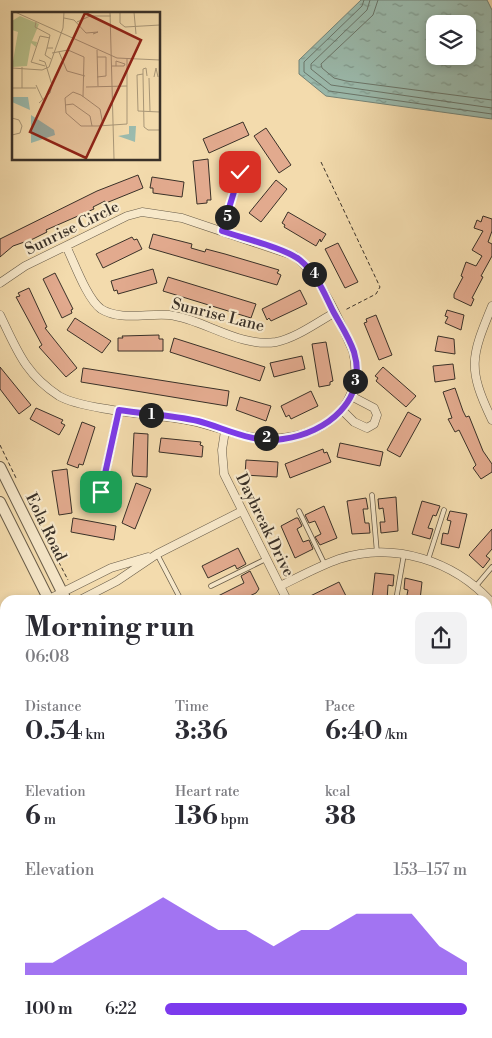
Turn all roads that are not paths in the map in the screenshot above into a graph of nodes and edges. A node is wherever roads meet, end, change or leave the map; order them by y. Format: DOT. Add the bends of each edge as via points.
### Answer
graph roads {
  1 [pos="240,172"];
  2 [pos="222,231"];
  3 [pos="66,246"];
  4 [pos="0,282"];
  5 [pos="492,306"];
  6 [pos="334,313"];
  7 [pos="0,315"];
  8 [pos="351,396"];
  9 [pos="119,410"];
  10 [pos="343,411"];
  11 [pos="492,420"];
  12 [pos="225,432"];
  13 [pos="0,468"];
  14 [pos="101,492"];
  15 [pos="372,494"];
  16 [pos="0,502"];
  17 [pos="444,510"];
  18 [pos="242,511"];
  19 [pos="299,512"];
  20 [pos="377,553"];
  21 [pos="157,554"];
  22 [pos="404,554"];
  23 [pos="266,558"];
  24 [pos="428,560"];
  25 [pos="325,565"];
  26 [pos="492,567"];
  27 [pos="211,586"];
  28 [pos="280,586"];
  29 [pos="475,587"];
  30 [pos="46,595"];
  31 [pos="64,595"];
  32 [pos="66,595"];
  33 [pos="90,595"];
  34 [pos="178,595"];
  35 [pos="284,595"];
  36 [pos="397,595"];
  37 [pos="482,595"];
  1 -- 2 [label="street"];
  2 -- 3 [label="street, Sunrise Circle" via="182,218 142,212"];
  2 -- 6 [label="street, Sunrise Circle" via="294,256 315,275"];
  3 -- 4 [label="street, Sunrise Circle"];
  3 -- 6 [label="street, Sunrise Lane" via="94,302 113,314 170,315 247,339 275,342"];
  5 -- 11 [label="street" via="475,348 474,365 476,385"];
  6 -- 8 [label="street, Sunrise Circle" via="356,361"];
  7 -- 9 [label="street, Sunrise Circle" via="23,362 38,381 62,397"];
  8 -- 10 [label="street, Sunrise Circle"];
  8 -- 10 [label="street" via="374,408 377,415 374,424 367,428 354,422"];
  9 -- 12 [label="street, Sunrise Circle" via="199,422"];
  9 -- 14 [label="street"];
  10 -- 12 [label="street, Sunrise Circle" via="320,428 282,440"];
  12 -- 18 [label="street, Daybreak Drive" via="222,465"];
  13 -- 31 [label="street, Eola Road"];
  15 -- 20 [label="lane"];
  16 -- 30 [label="street, Eola Road"];
  17 -- 24 [label="lane"];
  18 -- 21 [label="street"];
  18 -- 23 [label="street, Daybreak Drive"];
  19 -- 25 [label="lane"];
  20 -- 22 [label="street"];
  20 -- 25 [label="street"];
  21 -- 32 [label="street" via="111,568"];
  21 -- 33 [label="street"];
  21 -- 34 [label="lane"];
  22 -- 24 [label="street"];
  22 -- 36 [label="lane"];
  23 -- 27 [label="lane"];
  23 -- 28 [label="street, Daybreak Drive"];
  24 -- 29 [label="street" via="454,571"];
  25 -- 28 [label="street"];
  26 -- 29 [label="lane"];
  28 -- 35 [label="street, Daybreak Drive"];
  29 -- 37 [label="street"];
}
